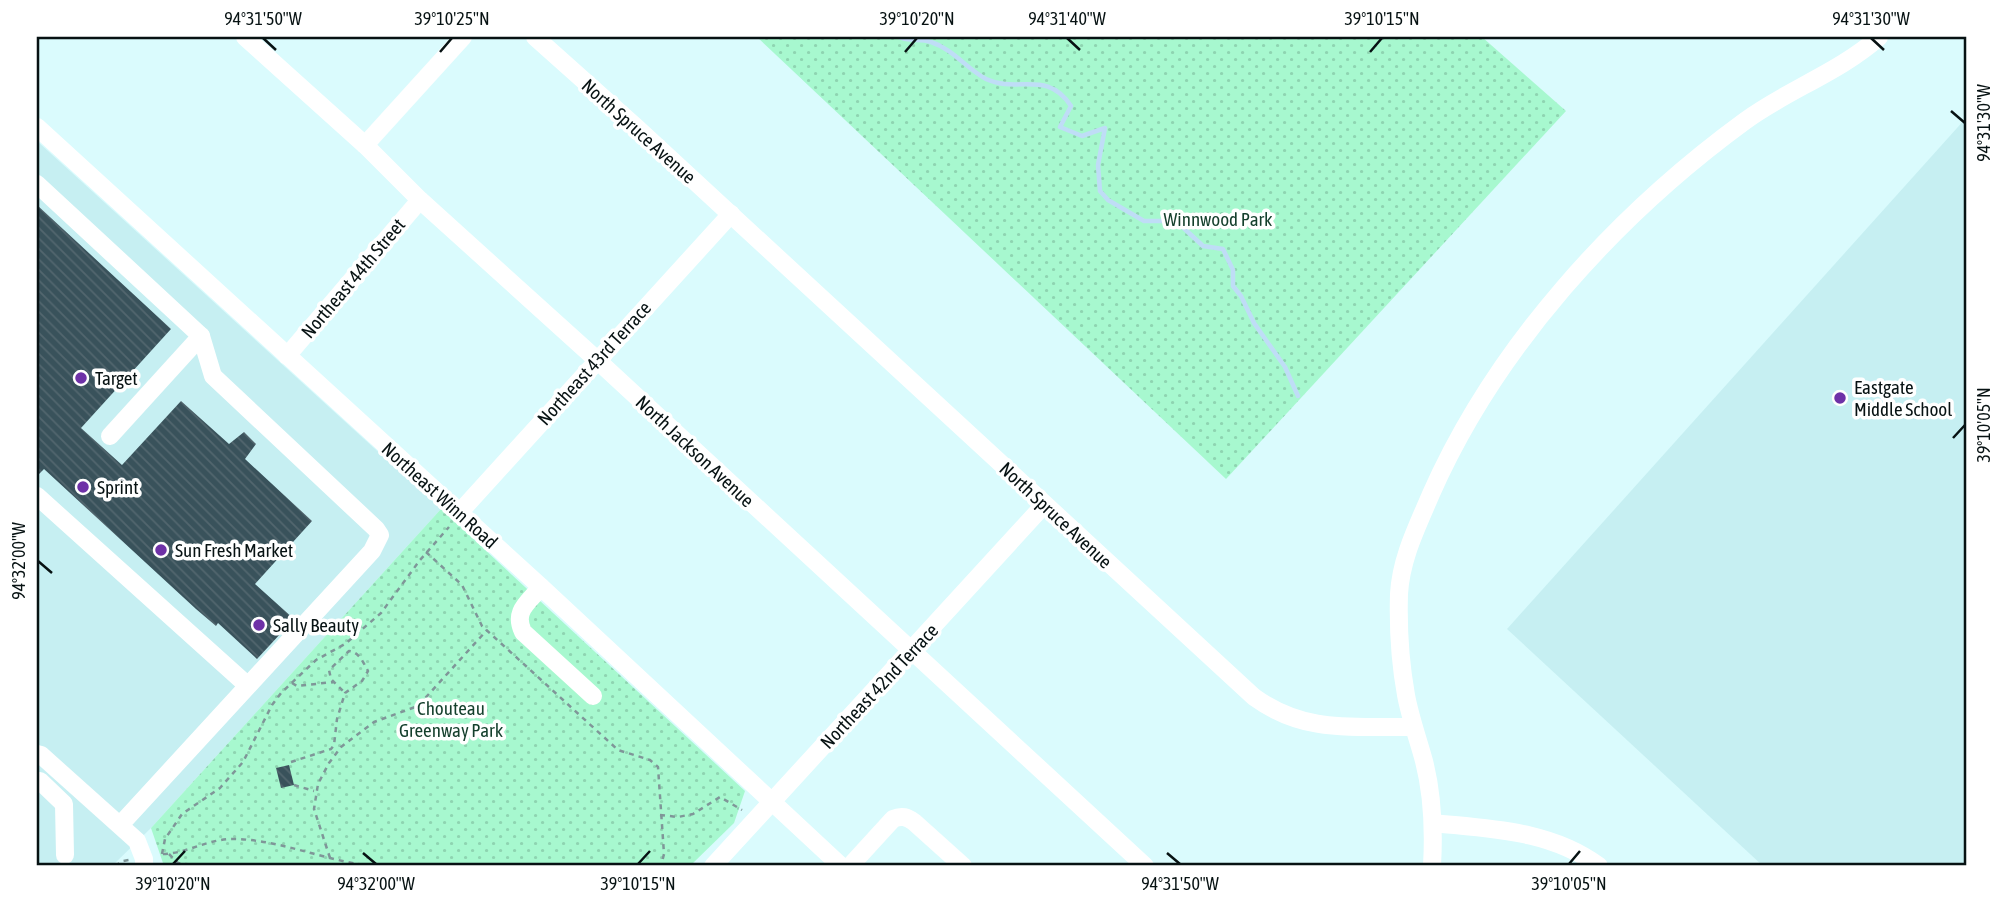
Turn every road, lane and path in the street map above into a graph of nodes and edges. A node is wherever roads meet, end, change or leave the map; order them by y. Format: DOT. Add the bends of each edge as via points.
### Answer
graph roads {
  1 [pos="246,37"];
  2 [pos="463,37"];
  3 [pos="535,37"];
  4 [pos="1879,37"];
  5 [pos="37,127"];
  6 [pos="365,145"];
  7 [pos="37,184"];
  8 [pos="419,200"];
  9 [pos="731,214"];
  10 [pos="201,336"];
  11 [pos="287,356"];
  12 [pos="597,360"];
  13 [pos="110,436"];
  14 [pos="37,496"];
  15 [pos="1044,505"];
  16 [pos="459,513"];
  17 [pos="426,552"];
  18 [pos="541,587"];
  19 [pos="487,630"];
  20 [pos="345,644"];
  21 [pos="349,651"];
  22 [pos="911,652"];
  23 [pos="334,682"];
  24 [pos="292,684"];
  25 [pos="247,685"];
  26 [pos="345,693"];
  27 [pos="593,696"];
  28 [pos="1413,727"];
  29 [pos="332,747"];
  30 [pos="338,752"];
  31 [pos="37,754"];
  32 [pos="291,762"];
  33 [pos="56,768"];
  34 [pos="38,781"];
  35 [pos="294,785"];
  36 [pos="316,791"];
  37 [pos="771,803"];
  38 [pos="660,816"];
  39 [pos="1433,823"];
  40 [pos="121,824"];
  41 [pos="162,854"];
  42 [pos="65,855"];
  43 [pos="330,858"];
  44 [pos="144,866"];
  45 [pos="201,866"];
  46 [pos="372,866"];
  47 [pos="660,866"];
  48 [pos="713,866"];
  49 [pos="841,866"];
  50 [pos="850,866"];
  51 [pos="963,866"];
  52 [pos="1145,866"];
  53 [pos="1432,866"];
  54 [pos="1599,866"];
  1 -- 6 [label="street, North Jackson Avenue"];
  2 -- 6 [label="street"];
  3 -- 9 [label="street, North Spruce Avenue"];
  4 -- 28 [label="street" via="1746,120 1651,199 1565,288 1495,376 1441,471 1402,565 1399,639"];
  5 -- 11 [label="street, Northeast Winn Road"];
  6 -- 8 [label="street, North Jackson Avenue"];
  7 -- 10 [label="street"];
  8 -- 11 [label="street, Northeast 44th Street"];
  8 -- 12 [label="street, North Jackson Avenue"];
  9 -- 12 [label="street, Northeast 43rd Terrace"];
  9 -- 15 [label="street, North Spruce Avenue"];
  10 -- 13 [label="street"];
  10 -- 25 [label="street" via="213,376 380,535 372,551"];
  11 -- 16 [label="street, Northeast Winn Road"];
  12 -- 16 [label="street, Northeast 43rd Terrace"];
  12 -- 22 [label="street, North Jackson Avenue"];
  14 -- 25 [label="street"];
  15 -- 22 [label="street, Northeast 42nd Terrace"];
  15 -- 28 [label="street, North Spruce Avenue" via="1262,703 1318,725"];
  16 -- 17 [label="path"];
  16 -- 18 [label="street, Northeast Winn Road"];
  17 -- 19 [label="path" via="462,584"];
  17 -- 20 [label="path" via="381,613"];
  18 -- 27 [label="street" via="521,611 518,622 523,632"];
  18 -- 37 [label="street, Northeast Winn Road"];
  19 -- 30 [label="path" via="418,706 374,722"];
  19 -- 38 [label="path" via="618,750 658,767"];
  20 -- 21 [label="path"];
  20 -- 24 [label="path" via="316,660"];
  21 -- 23 [label="path" via="329,670"];
  21 -- 26 [label="path" via="368,671"];
  22 -- 37 [label="street, Northeast 42nd Terrace"];
  22 -- 52 [label="street, North Jackson Avenue"];
  23 -- 24 [label="path"];
  23 -- 26 [label="path"];
  24 -- 41 [label="path" via="276,699 234,773 174,822"];
  25 -- 40 [label="street"];
  26 -- 29 [label="path"];
  28 -- 39 [label="street"];
  29 -- 30 [label="path"];
  29 -- 32 [label="path"];
  30 -- 36 [label="path"];
  31 -- 33 [label="street"];
  33 -- 34 [label="street"];
  33 -- 40 [label="street"];
  34 -- 42 [label="street" via="64,804"];
  35 -- 36 [label="path"];
  36 -- 43 [label="path" via="315,817"];
  37 -- 38 [label="path" via="743,811 720,797 693,814"];
  37 -- 48 [label="street, Northeast 42nd Terrace"];
  37 -- 49 [label="street, Northeast Winn Road"];
  38 -- 47 [label="path" via="664,854"];
  39 -- 53 [label="street"];
  39 -- 54 [label="street" via="1537,836"];
  40 -- 44 [label="street" via="137,841"];
  43 -- 45 [label="path" via="233,839 169,854 178,863"];
  43 -- 46 [label="path"];
  50 -- 51 [label="street" via="900,816 914,822"];
}
